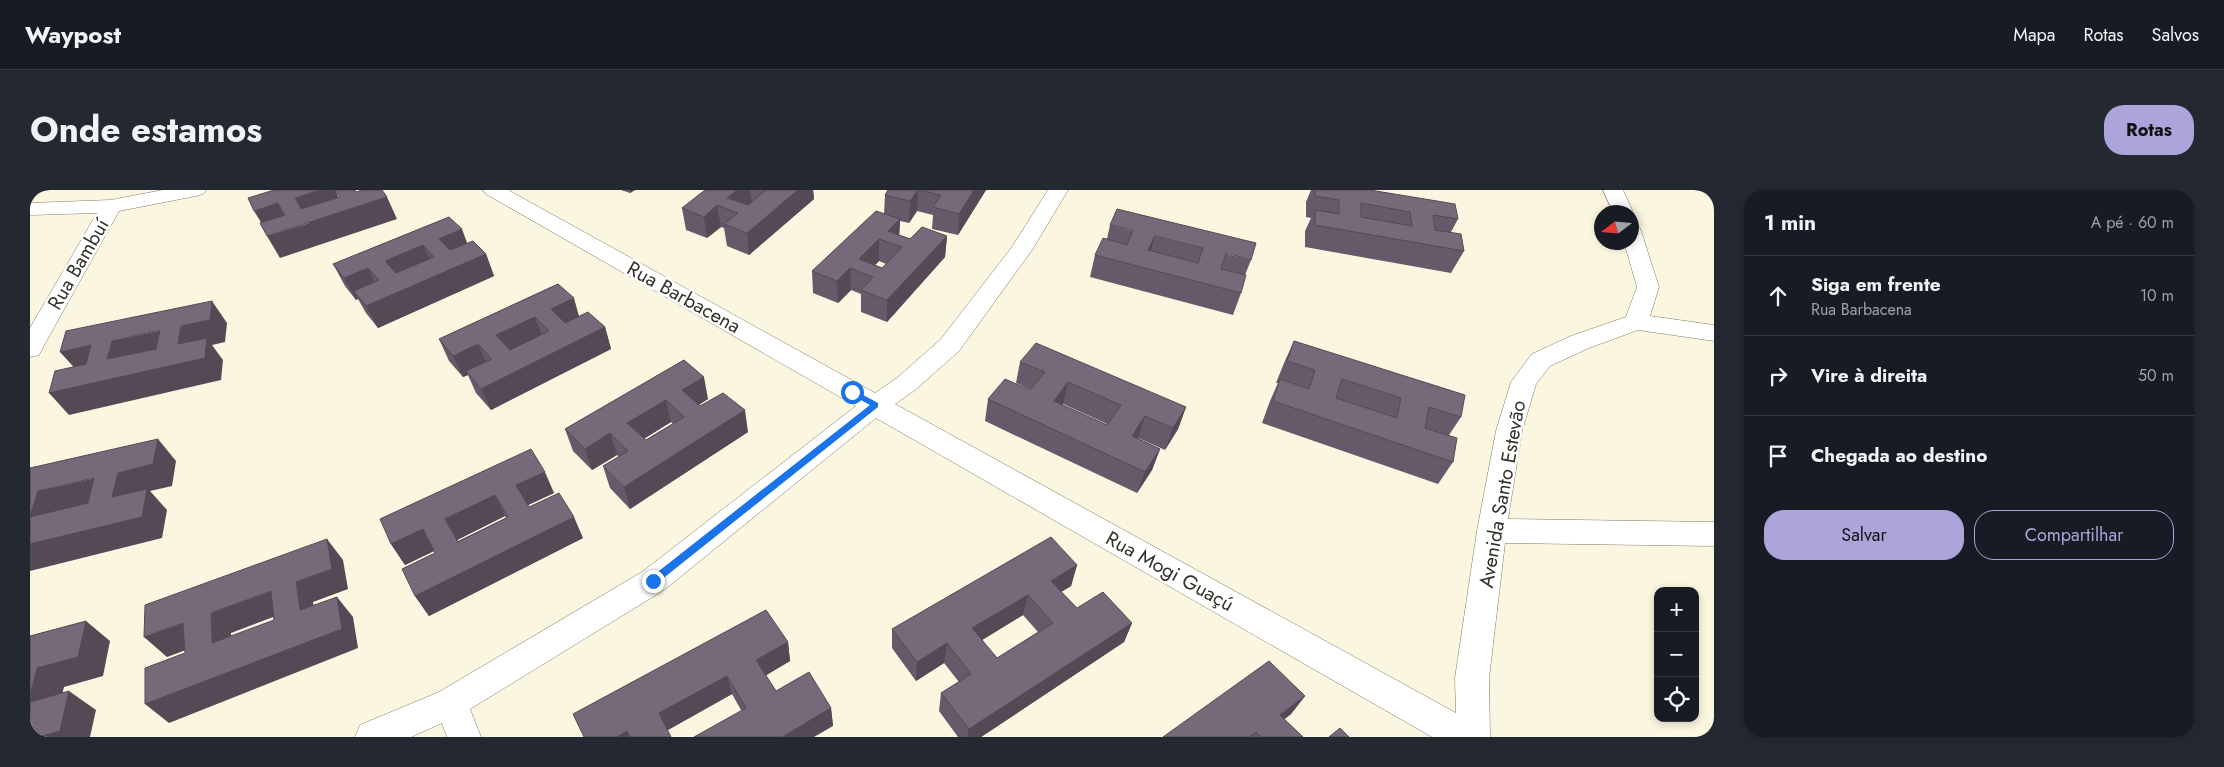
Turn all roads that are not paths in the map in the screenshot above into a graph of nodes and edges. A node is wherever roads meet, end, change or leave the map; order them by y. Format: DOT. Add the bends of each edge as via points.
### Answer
graph roads {
  1 [pos="196,190"];
  2 [pos="493,190"];
  3 [pos="1058,190"];
  4 [pos="1613,190"];
  5 [pos="1620,205"];
  6 [pos="111,206"];
  7 [pos="30,209"];
  8 [pos="1637,250"];
  9 [pos="1636,322"];
  10 [pos="1714,333"];
  11 [pos="30,349"];
  12 [pos="875,405"];
  13 [pos="1492,531"];
  14 [pos="1714,534"];
  15 [pos="451,703"];
  16 [pos="372,737"];
  17 [pos="464,737"];
  18 [pos="1465,737"];
  19 [pos="1473,737"];
  1 -- 6 [label="street"];
  2 -- 12 [label="street, Rua Barbacena"];
  3 -- 12 [label="street" via="1021,250 950,345 906,384"];
  4 -- 5 [label="street"];
  6 -- 7 [label="street"];
  6 -- 11 [label="street, Rua Bambuí"];
  8 -- 9 [label="street" via="1648,287"];
  9 -- 10 [label="street"];
  9 -- 13 [label="street, Avenida Santo Estevão" via="1541,360 1524,382 1509,432"];
  12 -- 15 [label="street" via="653,581"];
  12 -- 18 [label="street, Rua Mogi Guaçú"];
  13 -- 14 [label="street"];
  13 -- 19 [label="street, Avenida Santo Estevão" via="1472,678"];
  15 -- 16 [label="street"];
  15 -- 17 [label="street"];
}
